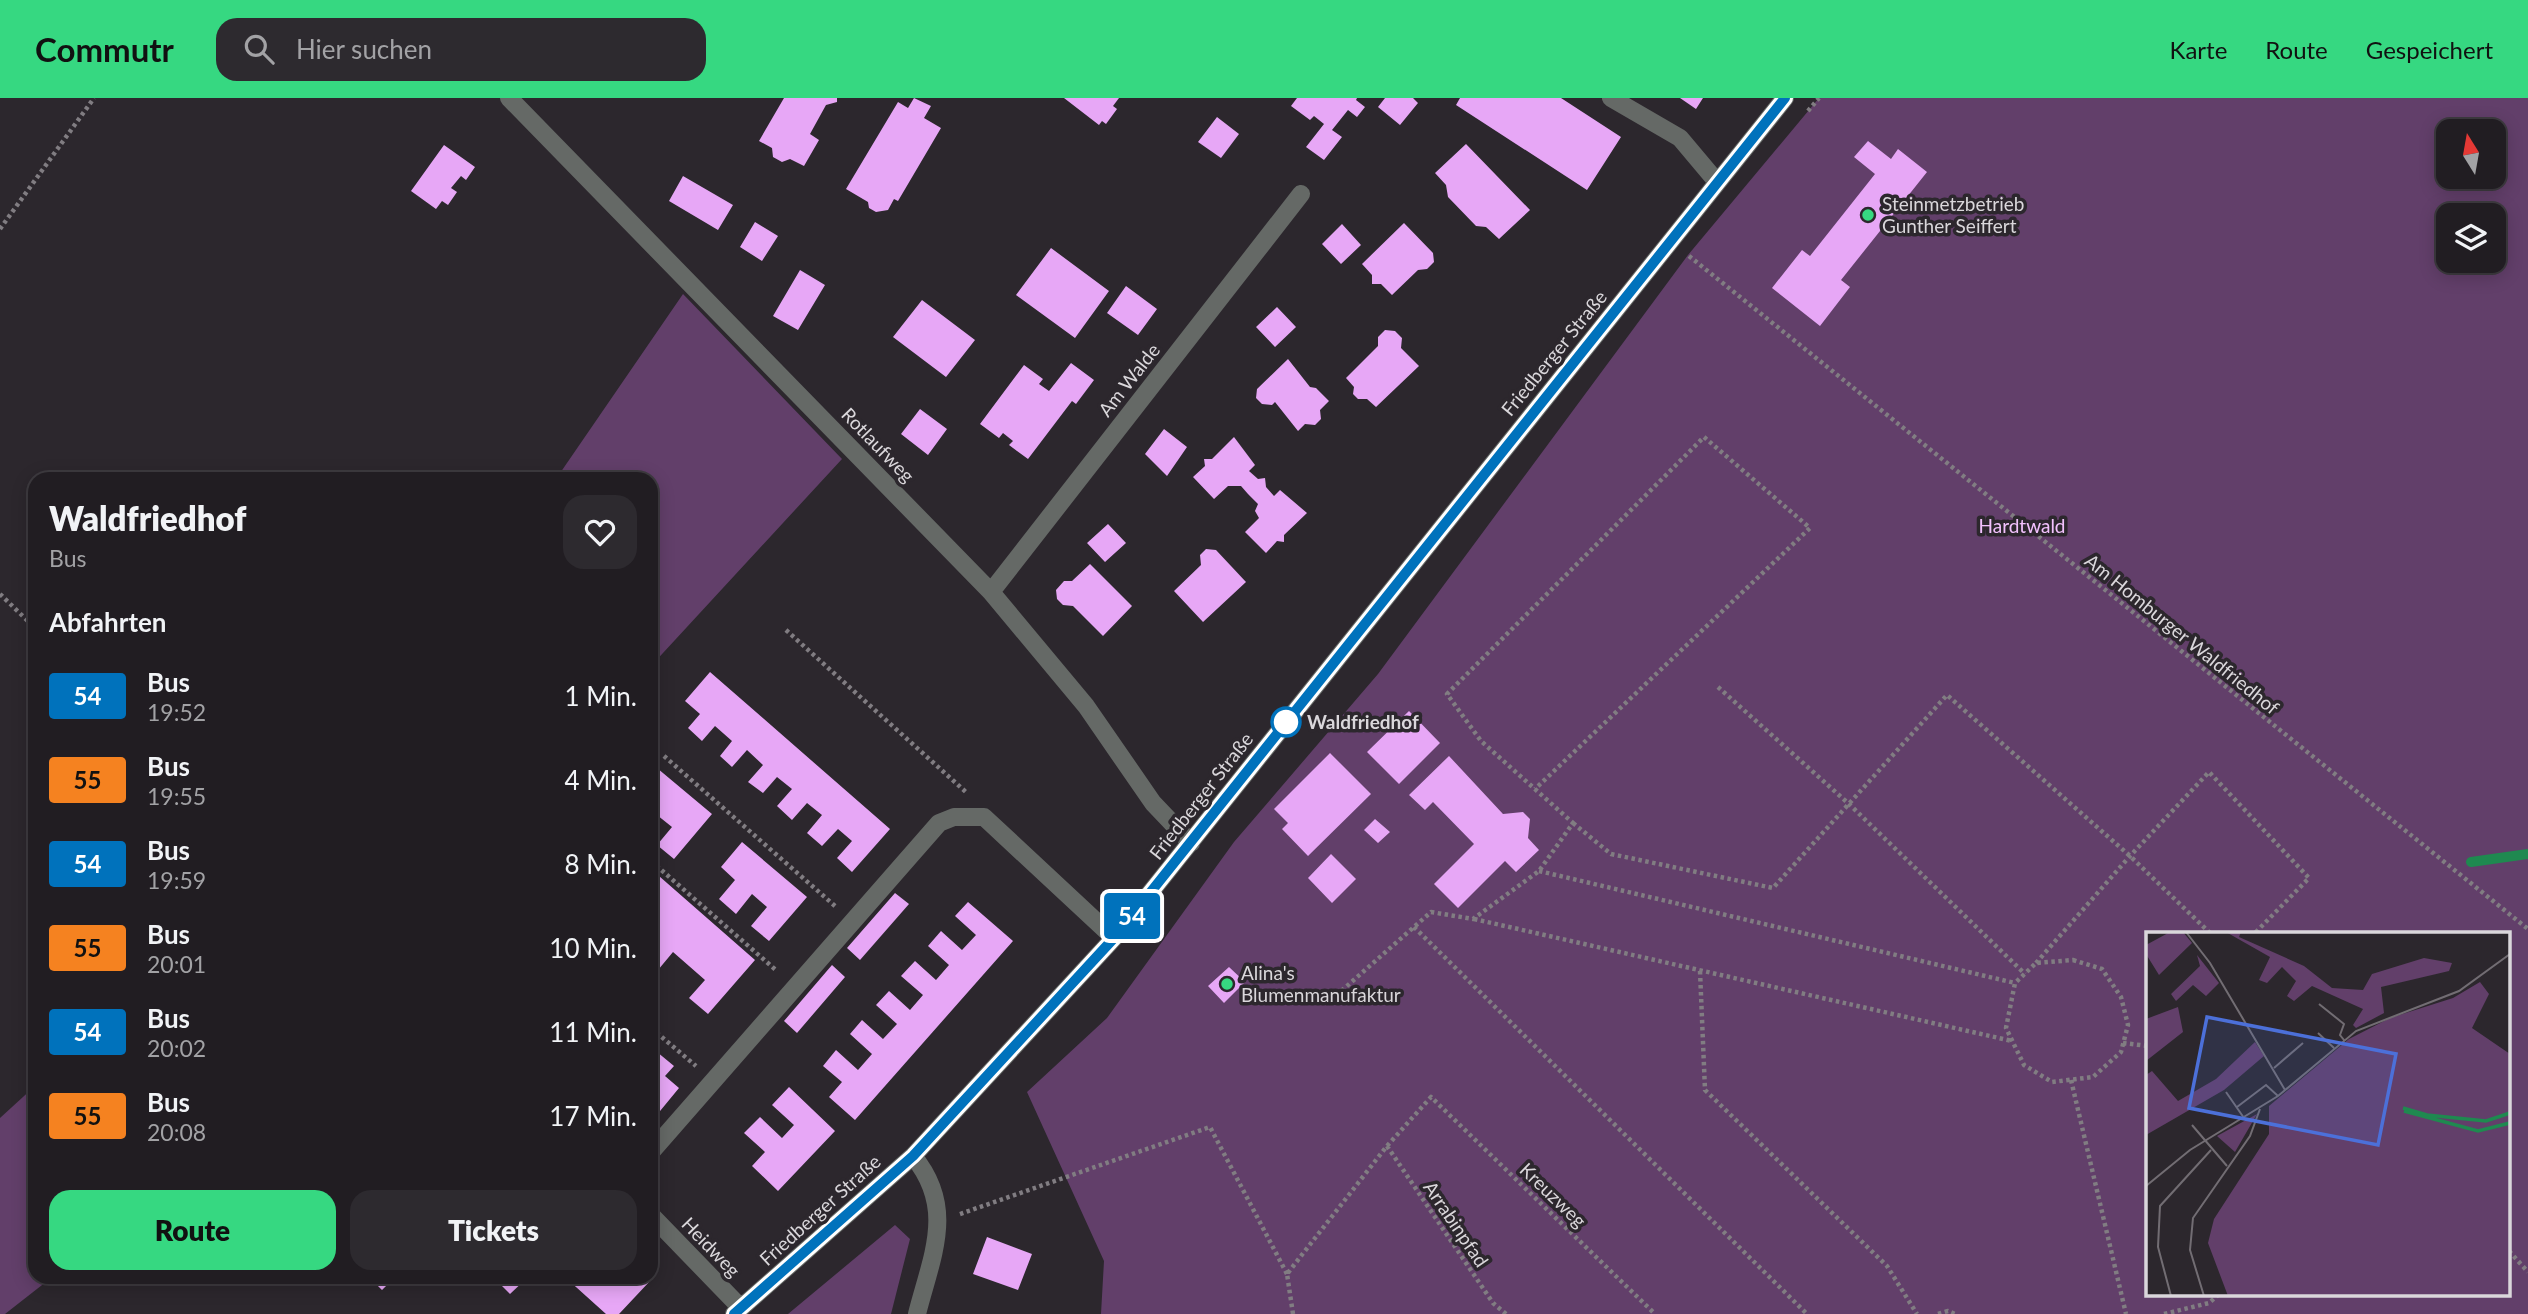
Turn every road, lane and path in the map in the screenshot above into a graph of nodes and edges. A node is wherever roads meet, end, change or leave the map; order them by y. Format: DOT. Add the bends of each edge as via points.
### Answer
graph roads {
  1 [pos="94,98"];
  2 [pos="509,98"];
  3 [pos="1611,98"];
  4 [pos="1785,98"];
  5 [pos="1717,182"];
  6 [pos="1301,194"];
  7 [pos="0,229"];
  8 [pos="1688,255"];
  9 [pos="991,592"];
  10 [pos="0,594"];
  11 [pos="28,621"];
  12 [pos="786,630"];
  13 [pos="1718,687"];
  14 [pos="664,756"];
  15 [pos="1535,789"];
  16 [pos="1849,804"];
  17 [pos="966,817"];
  18 [pos="1573,823"];
  19 [pos="1191,843"];
  20 [pos="2130,856"];
  21 [pos="658,867"];
  22 [pos="1539,871"];
  23 [pos="1473,919"];
  24 [pos="853,922"];
  25 [pos="1414,927"];
  26 [pos="2528,929"];
  27 [pos="2209,932"];
  28 [pos="2256,932"];
  29 [pos="1114,938"];
  30 [pos="2036,963"];
  31 [pos="1700,971"];
  32 [pos="2025,974"];
  33 [pos="2015,984"];
  34 [pos="796,987"];
  35 [pos="1331,1000"];
  36 [pos="658,1034"];
  37 [pos="2012,1041"];
  38 [pos="2123,1043"];
  39 [pos="2146,1046"];
  40 [pos="2071,1080"];
  41 [pos="713,1081"];
  42 [pos="658,1144"];
  43 [pos="1387,1146"];
  44 [pos="913,1156"];
  45 [pos="940,1222"];
  46 [pos="658,1223"];
  47 [pos="2510,1252"];
  48 [pos="2528,1272"];
  49 [pos="1287,1274"];
  50 [pos="2217,1296"];
  51 [pos="737,1311"];
  52 [pos="917,1314"];
  53 [pos="1293,1314"];
  54 [pos="1506,1314"];
  55 [pos="1655,1314"];
  56 [pos="1807,1314"];
  57 [pos="1917,1314"];
  58 [pos="1938,1314"];
  59 [pos="1955,1314"];
  60 [pos="2126,1314"];
  61 [pos="2164,1314"];
  1 -- 7 [label="path"];
  2 -- 9 [label="street, Rotlaufweg"];
  3 -- 5 [label="street" via="1680,138"];
  4 -- 5 [label="street, Friedberger Straße"];
  5 -- 19 [label="street, Friedberger Straße"];
  6 -- 9 [label="street, Am Walde"];
  8 -- 26 [label="path, Am Homburger Waldfriedhof"];
  9 -- 19 [label="street, Rotlaufweg" via="1086,706 1153,803"];
  10 -- 11 [label="path"];
  12 -- 17 [label="path" via="967,792"];
  13 -- 16 [label="path"];
  14 -- 24 [label="path"];
  15 -- 15 [label="path" via="1481,741 1447,694 1704,437 1810,528"];
  15 -- 18 [label="path"];
  16 -- 18 [label="path" via="1773,888 1611,854"];
  16 -- 20 [label="path" via="1947,695"];
  16 -- 32 [label="path"];
  17 -- 24 [label="street" via="939,823"];
  17 -- 29 [label="street" via="984,817"];
  18 -- 22 [label="path"];
  19 -- 29 [label="street, Friedberger Straße"];
  20 -- 27 [label="path"];
  20 -- 28 [label="path" via="2209,772 2309,878"];
  20 -- 30 [label="path"];
  21 -- 34 [label="path"];
  22 -- 23 [label="path"];
  22 -- 33 [label="path"];
  23 -- 25 [label="path" via="1431,912"];
  23 -- 31 [label="path"];
  24 -- 34 [label="street"];
  25 -- 35 [label="path"];
  25 -- 56 [label="path"];
  29 -- 44 [label="street, Friedberger Straße"];
  30 -- 32 [label="path"];
  30 -- 38 [label="path" via="2073,960 2102,969 2122,997 2128,1025"];
  31 -- 37 [label="path"];
  31 -- 57 [label="path" via="1705,1090 1887,1266"];
  32 -- 33 [label="path"];
  33 -- 37 [label="path" via="2006,1028"];
  34 -- 41 [label="street"];
  36 -- 41 [label="path"];
  37 -- 40 [label="path" via="2024,1065 2052,1082"];
  38 -- 39 [label="path"];
  38 -- 40 [label="path" via="2121,1052 2093,1077"];
  40 -- 60 [label="path"];
  41 -- 42 [label="street"];
  43 -- 49 [label="path"];
  43 -- 54 [label="path, Arrabinpfad" via="1493,1303"];
  43 -- 55 [label="path, Kreuzweg" via="1431,1097"];
  44 -- 45 [label="street" via="929,1176"];
  44 -- 51 [label="street, Friedberger Straße"];
  45 -- 49 [label="path" via="1210,1127"];
  45 -- 52 [label="street"];
  46 -- 51 [label="street, Heidweg"];
  47 -- 48 [label="path"];
  49 -- 53 [label="path"];
  50 -- 61 [label="path" via="2209,1303"];
  58 -- 59 [label="path"];
}
